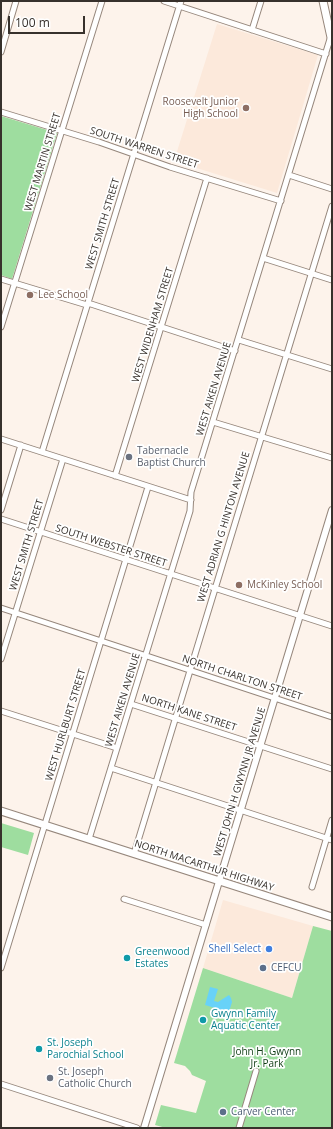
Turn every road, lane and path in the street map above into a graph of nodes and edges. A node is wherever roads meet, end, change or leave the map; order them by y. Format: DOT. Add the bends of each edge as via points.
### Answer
graph roads {
  1 [pos="16,1"];
  2 [pos="102,1"];
  3 [pos="164,1"];
  4 [pos="261,1"];
  5 [pos="323,1"];
  6 [pos="180,4"];
  7 [pos="252,30"];
  8 [pos="331,39"];
  9 [pos="1,52"];
  10 [pos="326,54"];
  11 [pos="1,112"];
  12 [pos="62,131"];
  13 [pos="134,153"];
  14 [pos="289,175"];
  15 [pos="207,178"];
  16 [pos="332,189"];
  17 [pos="280,201"];
  18 [pos="332,206"];
  19 [pos="263,258"];
  20 [pos="312,274"];
  21 [pos="1,279"];
  22 [pos="332,280"];
  23 [pos="14,283"];
  24 [pos="87,304"];
  25 [pos="1,327"];
  26 [pos="162,327"];
  27 [pos="239,340"];
  28 [pos="235,351"];
  29 [pos="287,354"];
  30 [pos="332,369"];
  31 [pos="213,422"];
  32 [pos="262,437"];
  33 [pos="1,438"];
  34 [pos="21,445"];
  35 [pos="42,452"];
  36 [pos="332,458"];
  37 [pos="63,459"];
  38 [pos="115,476"];
  39 [pos="148,487"];
  40 [pos="191,500"];
  41 [pos="1,510"];
  42 [pos="332,510"];
  43 [pos="1,519"];
  44 [pos="41,532"];
  45 [pos="126,560"];
  46 [pos="170,575"];
  47 [pos="215,589"];
  48 [pos="1,608"];
  49 [pos="16,613"];
  50 [pos="301,616"];
  51 [pos="332,626"];
  52 [pos="101,641"];
  53 [pos="146,656"];
  54 [pos="1,660"];
  55 [pos="190,670"];
  56 [pos="275,699"];
  57 [pos="131,704"];
  58 [pos="1,711"];
  59 [pos="332,717"];
  60 [pos="176,718"];
  61 [pos="72,734"];
  62 [pos="261,746"];
  63 [pos="117,748"];
  64 [pos="111,768"];
  65 [pos="332,769"];
  66 [pos="157,782"];
  67 [pos="241,810"];
  68 [pos="1,811"];
  69 [pos="332,820"];
  70 [pos="45,825"];
  71 [pos="89,839"];
  72 [pos="329,839"];
  73 [pos="134,854"];
  74 [pos="220,882"];
  75 [pos="312,887"];
  76 [pos="124,899"];
  77 [pos="312,912"];
  78 [pos="332,917"];
  79 [pos="332,921"];
  80 [pos="206,925"];
  81 [pos="1,968"];
  82 [pos="256,1071"];
  83 [pos="1,1084"];
  84 [pos="136,1128"];
  85 [pos="144,1128"];
  86 [pos="239,1128"];
  1 -- 9 [label="street"];
  2 -- 12 [label="street, WEST MARTIN STREET"];
  3 -- 6 [label="street"];
  4 -- 7 [label="street"];
  5 -- 8 [label="main road"];
  6 -- 7 [label="street"];
  6 -- 13 [label="street, WEST SMITH STREET"];
  7 -- 10 [label="street"];
  8 -- 10 [label="street, WEST AIKEN AVENUE"];
  10 -- 14 [label="street, WEST AIKEN AVENUE"];
  11 -- 12 [label="street, SOUTH WARREN STREET"];
  12 -- 13 [label="street, SOUTH WARREN STREET"];
  12 -- 23 [label="street, WEST MARTIN STREET"];
  13 -- 15 [label="street, SOUTH WARREN STREET"];
  13 -- 24 [label="street, WEST SMITH STREET"];
  14 -- 16 [label="street"];
  14 -- 17 [label="street, WEST AIKEN AVENUE"];
  15 -- 17 [label="street, SOUTH WARREN STREET"];
  15 -- 26 [label="street, WEST WIDENHAM STREET"];
  17 -- 19 [label="street, WEST AIKEN AVENUE"];
  18 -- 20 [label="street, WEST ADRIAN G HINTON AVENUE"];
  19 -- 20 [label="street"];
  19 -- 27 [label="street, WEST AIKEN AVENUE"];
  20 -- 22 [label="street"];
  20 -- 29 [label="street, WEST ADRIAN G HINTON AVENUE"];
  21 -- 23 [label="street"];
  23 -- 24 [label="street"];
  23 -- 25 [label="street, WEST MARTIN STREET"];
  24 -- 26 [label="street"];
  24 -- 35 [label="street, WEST SMITH STREET"];
  26 -- 28 [label="street"];
  26 -- 38 [label="street, WEST WIDENHAM STREET"];
  27 -- 28 [label="street, WEST AIKEN AVENUE"];
  27 -- 29 [label="street"];
  28 -- 31 [label="street, WEST AIKEN AVENUE"];
  29 -- 30 [label="street"];
  29 -- 32 [label="street, WEST ADRIAN G HINTON AVENUE"];
  31 -- 32 [label="street"];
  31 -- 40 [label="street, WEST AIKEN AVENUE" via="191,492"];
  32 -- 36 [label="street"];
  32 -- 47 [label="street, WEST ADRIAN G HINTON AVENUE"];
  33 -- 34 [label="street"];
  34 -- 35 [label="street"];
  34 -- 41 [label="street"];
  35 -- 37 [label="street"];
  37 -- 38 [label="street"];
  37 -- 44 [label="street, WEST SMITH STREET"];
  38 -- 39 [label="street"];
  39 -- 40 [label="street"];
  39 -- 45 [label="street, WEST HURLBURT STREET"];
  40 -- 46 [label="street, WEST AIKEN AVENUE" via="190,511"];
  42 -- 50 [label="street, WEST JOHN H GWYNN JR AVENUE"];
  43 -- 44 [label="street, SOUTH WEBSTER STREET"];
  44 -- 45 [label="street, SOUTH WEBSTER STREET"];
  44 -- 49 [label="street, WEST SMITH STREET"];
  45 -- 46 [label="street, SOUTH WEBSTER STREET"];
  45 -- 52 [label="street, WEST HURLBURT STREET"];
  46 -- 47 [label="street, SOUTH WEBSTER STREET"];
  46 -- 53 [label="street, WEST AIKEN AVENUE"];
  47 -- 50 [label="street, SOUTH WEBSTER STREET"];
  47 -- 55 [label="street, WEST ADRIAN G HINTON AVENUE"];
  48 -- 49 [label="street, NORTH CHARLTON STREET"];
  49 -- 52 [label="street, NORTH CHARLTON STREET"];
  49 -- 54 [label="street, WEST SMITH STREET"];
  50 -- 51 [label="street, SOUTH WEBSTER STREET"];
  50 -- 56 [label="street, WEST JOHN H GWYNN JR AVENUE"];
  52 -- 53 [label="street, NORTH CHARLTON STREET"];
  52 -- 61 [label="street, WEST HURLBURT STREET"];
  53 -- 55 [label="street, NORTH CHARLTON STREET"];
  53 -- 57 [label="street, WEST AIKEN AVENUE"];
  55 -- 56 [label="street, NORTH CHARLTON STREET"];
  55 -- 60 [label="street, WEST ADRIAN G HINTON AVENUE"];
  56 -- 59 [label="street, NORTH CHARLTON STREET"];
  56 -- 62 [label="street, WEST JOHN H GWYNN JR AVENUE"];
  57 -- 60 [label="street, NORTH KANE STREET"];
  57 -- 63 [label="street, WEST AIKEN AVENUE"];
  58 -- 61 [label="street"];
  60 -- 62 [label="street, NORTH KANE STREET"];
  60 -- 66 [label="street, WEST ADRIAN G HINTON AVENUE"];
  61 -- 63 [label="street"];
  61 -- 70 [label="street, WEST HURLBURT STREET"];
  62 -- 65 [label="street, NORTH KANE STREET"];
  62 -- 67 [label="street, WEST JOHN H GWYNN JR AVENUE"];
  63 -- 64 [label="street, WEST AIKEN AVENUE"];
  64 -- 66 [label="street"];
  64 -- 71 [label="street, WEST AIKEN AVENUE"];
  66 -- 67 [label="street"];
  66 -- 73 [label="street, WEST ADRIAN G HINTON AVENUE"];
  67 -- 72 [label="street"];
  67 -- 74 [label="street, WEST JOHN H GWYNN JR AVENUE"];
  68 -- 70 [label="main road, NORTH MACARTHUR HIGHWAY"];
  69 -- 72 [label="street"];
  70 -- 71 [label="main road, NORTH MACARTHUR HIGHWAY"];
  70 -- 81 [label="street, WEST HURLBURT STREET"];
  71 -- 73 [label="main road, NORTH MACARTHUR HIGHWAY"];
  72 -- 75 [label="street"];
  73 -- 74 [label="main road, NORTH MACARTHUR HIGHWAY"];
  74 -- 77 [label="main road, NORTH MACARTHUR HIGHWAY"];
  74 -- 80 [label="street, WEST JOHN H GWYNN JR AVENUE"];
  76 -- 80 [label="street"];
  77 -- 78 [label="main road, NORTH MACARTHUR HIGHWAY"];
  77 -- 79 [label="main road, NORTH MACARTHUR HIGHWAY"];
  80 -- 85 [label="street, WEST JOHN H GWYNN JR AVENUE"];
  82 -- 86 [label="street"];
  83 -- 84 [label="street"];
}
